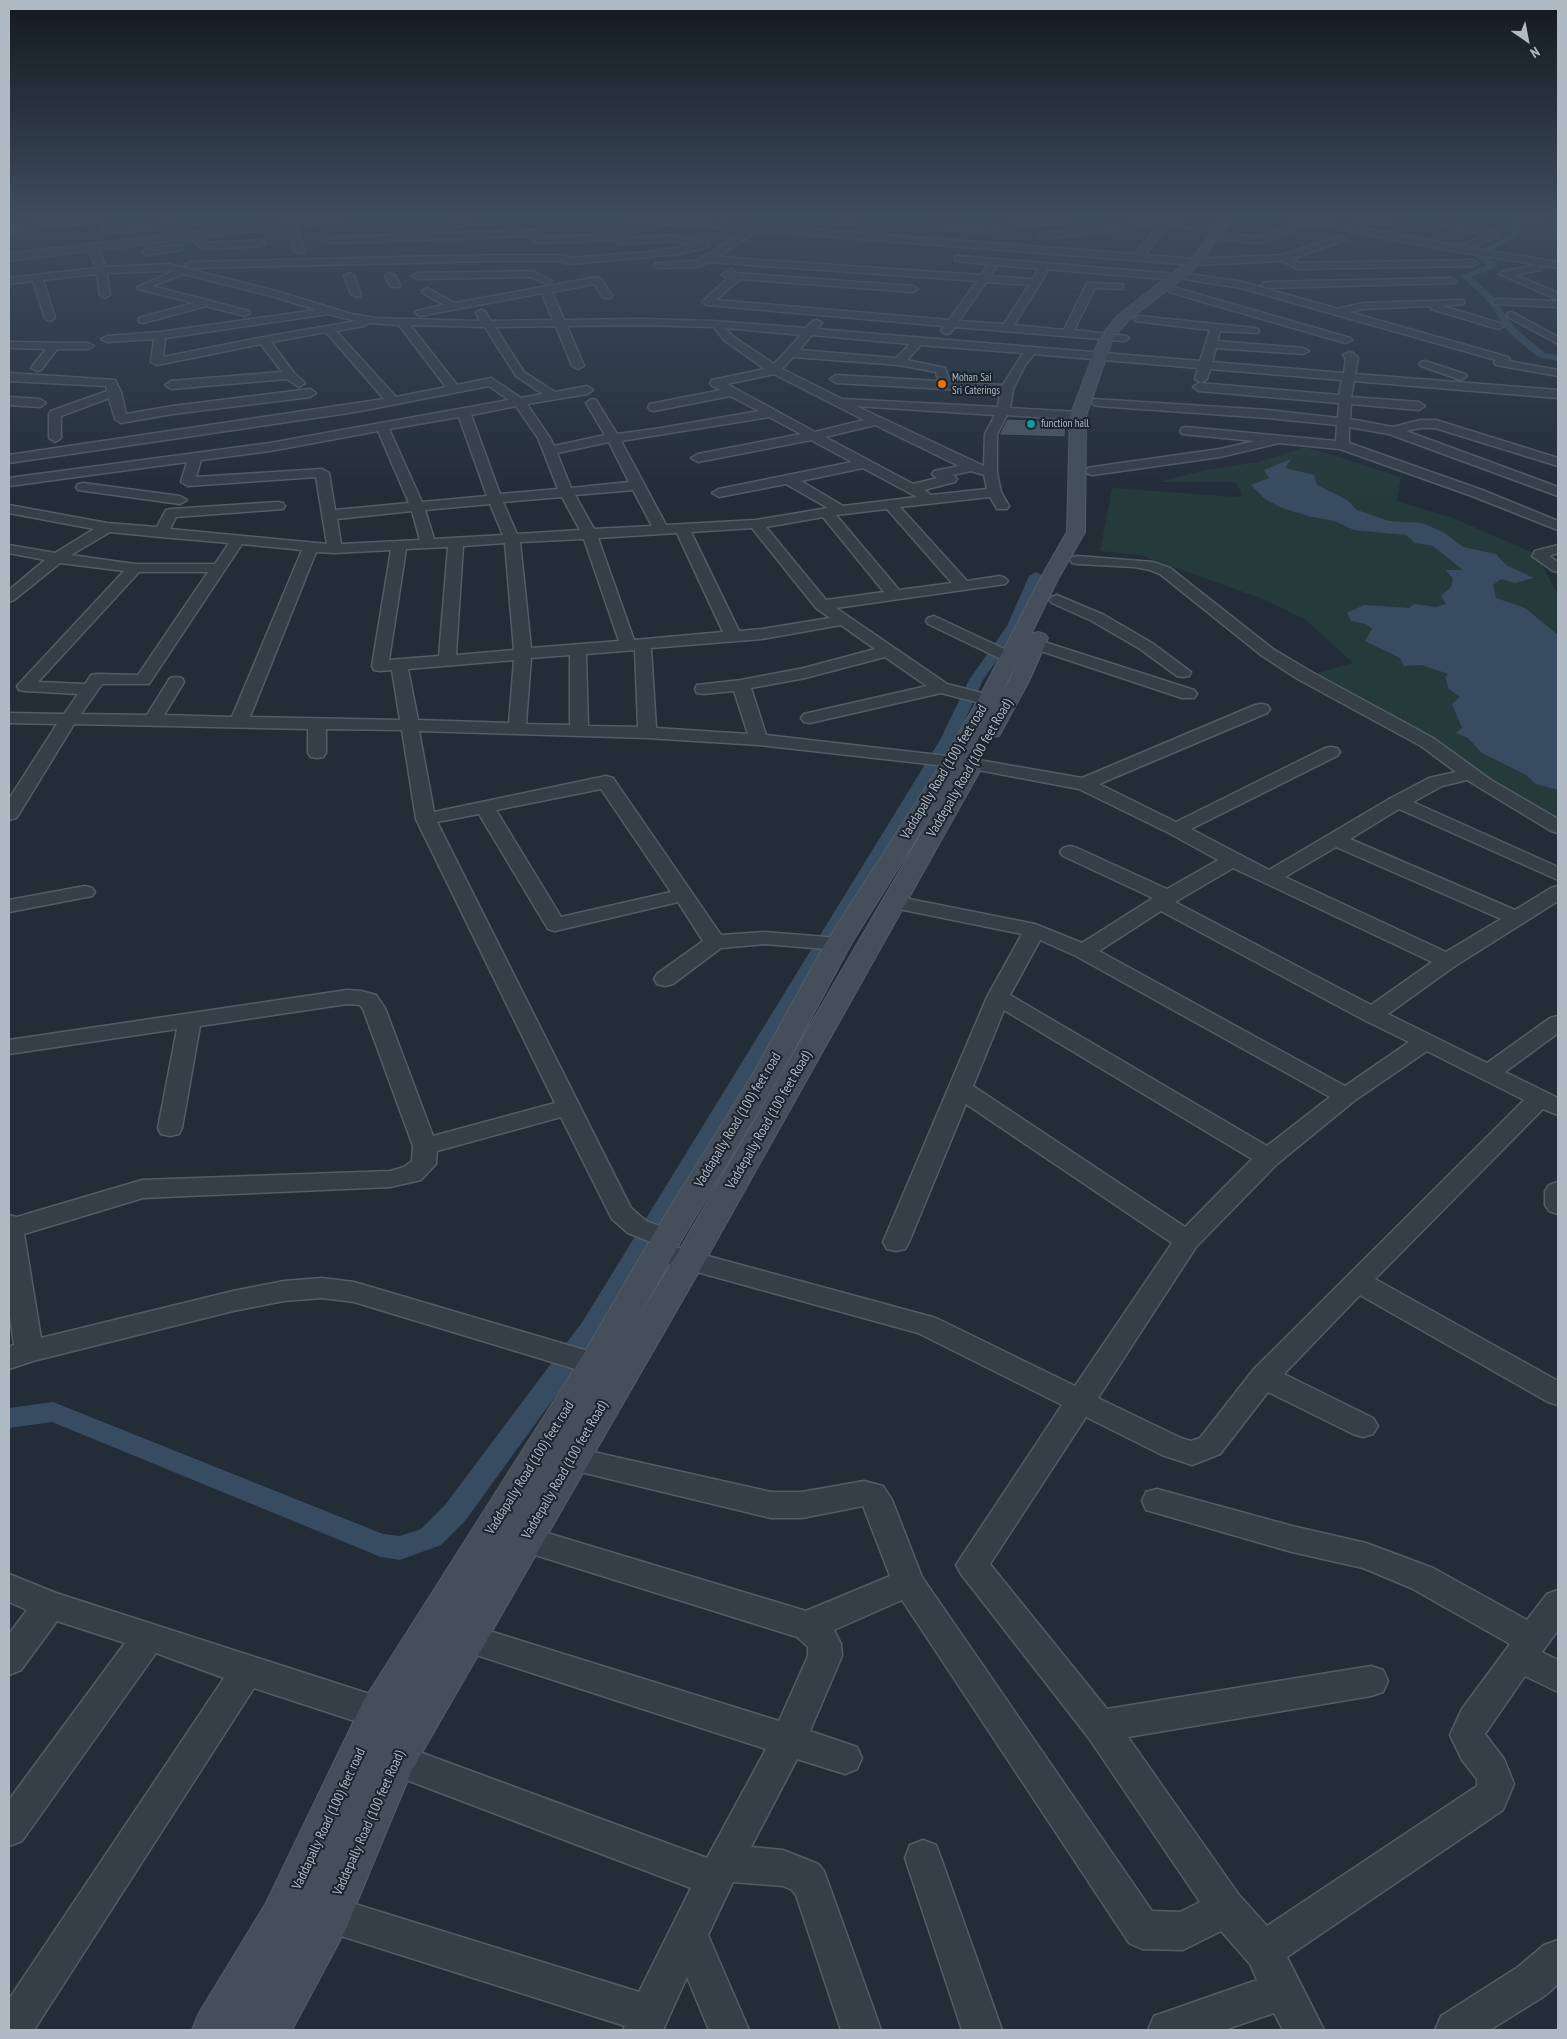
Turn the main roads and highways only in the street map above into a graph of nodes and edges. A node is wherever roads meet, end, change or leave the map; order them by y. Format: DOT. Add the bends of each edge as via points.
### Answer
graph roads {
  1 [pos="1129,313"];
  2 [pos="1144,313"];
  3 [pos="1110,347"];
  4 [pos="949,761"];
  5 [pos="462,1623"];
  6 [pos="216,2030"];
  7 [pos="266,2030"];
  1 -- 3 [label="main road, Vaddapally Road (100) feet road" via="1123,318"];
  2 -- 3 [label="main road, Vaddepally Road (100 feet Road)"];
  3 -- 4 [label="main road, Vaddapally Road (100) feet road" via="1078,416 1076,532 974,696"];
  3 -- 4 [label="main road, Vaddepally Road (100 feet Road)" via="1091,433 1093,533 1035,644 1016,688"];
  4 -- 5 [label="main road, Vaddepally Road (100 feet Road)" via="894,902 572,1459 521,1544"];
  4 -- 5 [label="main road, Vaddapally Road (100) feet road" via="826,942 767,1074 655,1238 589,1362 479,1550"];
  5 -- 6 [label="main road, Vaddapally Road (100) feet road" via="379,1713 282,1919"];
  5 -- 7 [label="main road, Vaddepally Road (100 feet Road)" via="395,1759 329,1915"];
}
